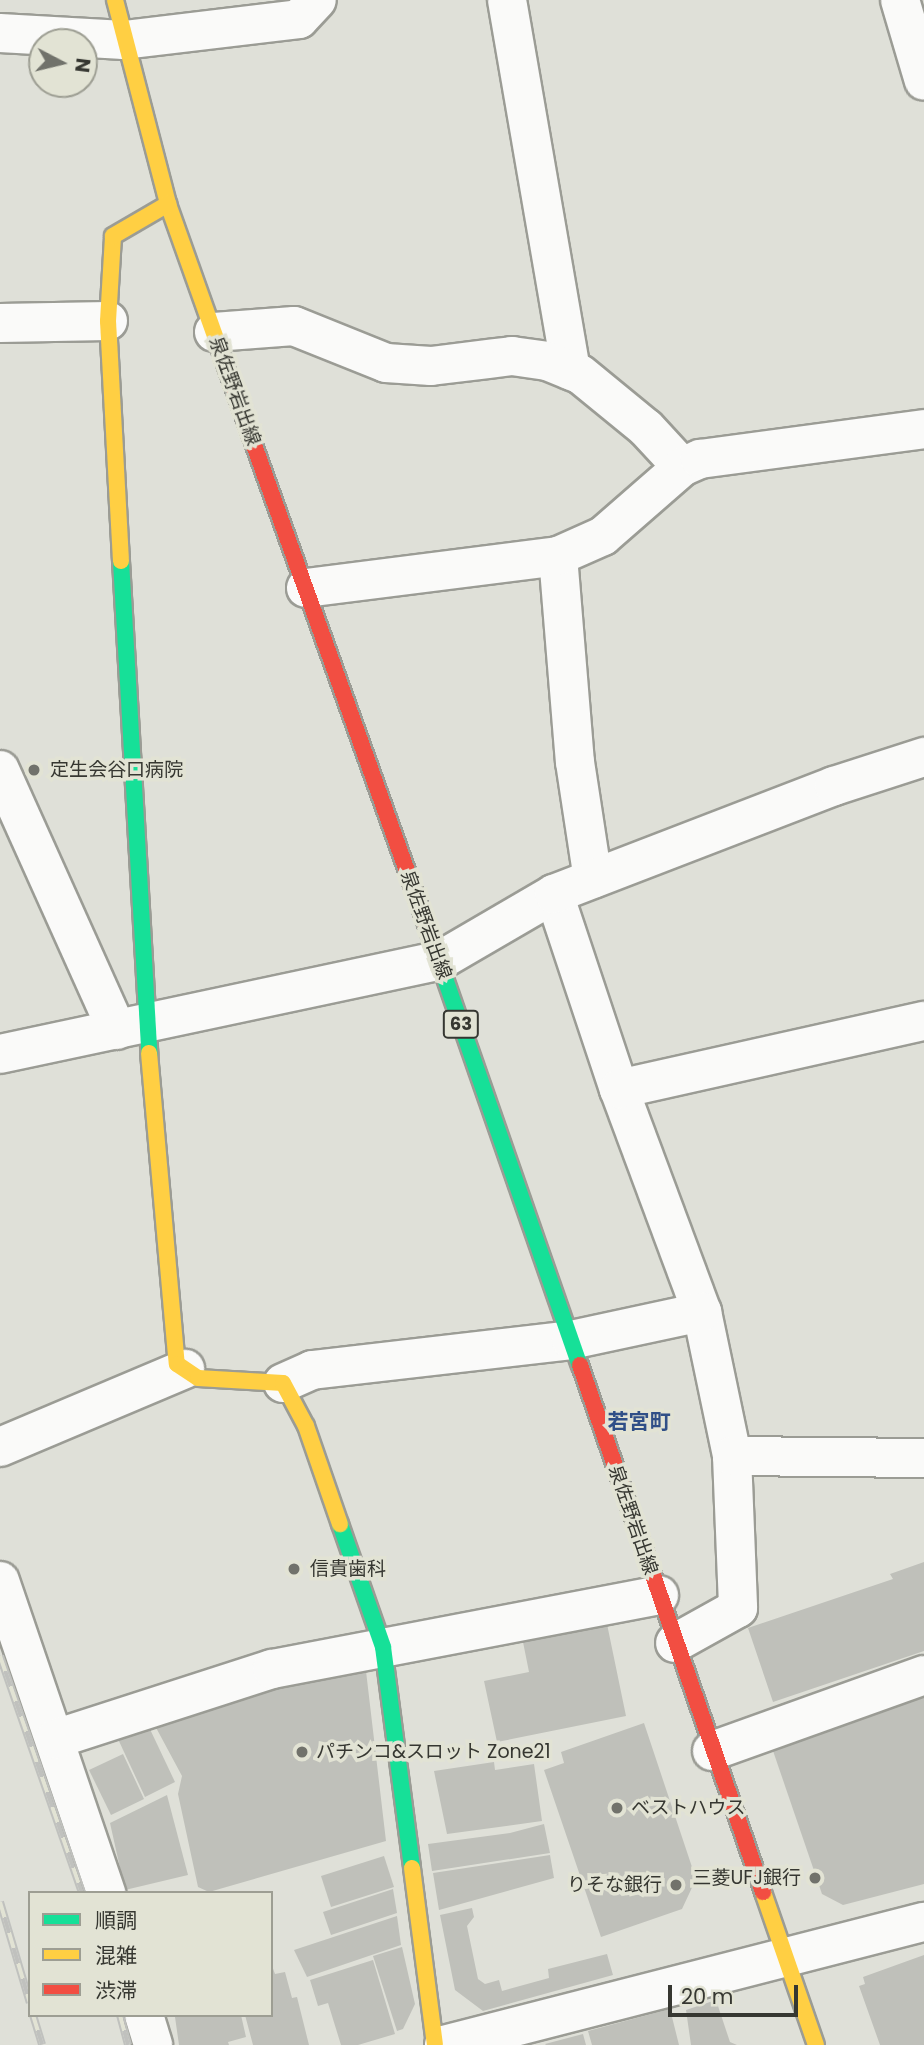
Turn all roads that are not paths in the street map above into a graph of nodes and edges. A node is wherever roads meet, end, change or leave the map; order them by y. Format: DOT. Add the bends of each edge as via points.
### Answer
graph roads {
  1 [pos="115,0"];
  2 [pos="317,0"];
  3 [pos="507,0"];
  4 [pos="900,0"];
  5 [pos="0,33"];
  6 [pos="124,40"];
  7 [pos="924,81"];
  8 [pos="168,204"];
  9 [pos="108,321"];
  10 [pos="0,323"];
  11 [pos="214,332"];
  12 [pos="571,371"];
  13 [pos="924,429"];
  14 [pos="682,467"];
  15 [pos="558,556"];
  16 [pos="306,588"];
  17 [pos="924,757"];
  18 [pos="0,770"];
  19 [pos="593,879"];
  20 [pos="554,894"];
  21 [pos="439,961"];
  22 [pos="924,1021"];
  23 [pos="132,1027"];
  24 [pos="0,1054"];
  25 [pos="620,1089"];
  26 [pos="702,1312"];
  27 [pos="570,1340"];
  28 [pos="185,1370"];
  29 [pos="283,1383"];
  30 [pos="0,1447"];
  31 [pos="732,1456"];
  32 [pos="924,1458"];
  33 [pos="0,1581"];
  34 [pos="659,1595"];
  35 [pos="675,1643"];
  36 [pos="383,1647"];
  37 [pos="924,1675"];
  38 [pos="55,1739"];
  39 [pos="712,1751"];
  40 [pos="105,1891"];
  41 [pos="924,1922"];
  42 [pos="784,1960"];
  43 [pos="145,2017"];
  44 [pos="153,2045"];
  45 [pos="435,2045"];
  46 [pos="444,2045"];
  47 [pos="816,2045"];
  1 -- 6 [label="main road, 泉佐野岩出線 / 63"];
  2 -- 6 [label="street" via="299,19"];
  3 -- 12 [label="street"];
  4 -- 7 [label="street"];
  5 -- 6 [label="street"];
  6 -- 8 [label="main road, 泉佐野岩出線 / 63"];
  8 -- 9 [label="main road" via="113,236"];
  8 -- 11 [label="main road, 泉佐野岩出線 / 63"];
  9 -- 10 [label="street"];
  9 -- 23 [label="main road"];
  11 -- 12 [label="street" via="294,326 386,363 430,366 512,356 547,361"];
  11 -- 16 [label="main road, 泉佐野岩出線 / 63"];
  12 -- 14 [label="street" via="646,428"];
  13 -- 14 [label="street" via="701,459"];
  14 -- 15 [label="street" via="603,536"];
  15 -- 16 [label="street"];
  15 -- 19 [label="street" via="575,762"];
  16 -- 21 [label="main road, 泉佐野岩出線 / 63"];
  17 -- 19 [label="street" via="834,786"];
  18 -- 23 [label="street"];
  19 -- 20 [label="street"];
  20 -- 21 [label="street"];
  20 -- 25 [label="street"];
  21 -- 23 [label="street"];
  21 -- 27 [label="main road, 泉佐野岩出線 / 63"];
  22 -- 25 [label="street"];
  23 -- 24 [label="street"];
  23 -- 28 [label="main road" via="177,1364"];
  25 -- 26 [label="street"];
  26 -- 27 [label="street"];
  26 -- 31 [label="street"];
  27 -- 29 [label="street" via="312,1370"];
  27 -- 34 [label="main road, 泉佐野岩出線 / 63"];
  28 -- 29 [label="main road" via="198,1378"];
  28 -- 30 [label="street"];
  29 -- 36 [label="main road" via="306,1426"];
  31 -- 32 [label="street"];
  31 -- 35 [label="street" via="738,1608"];
  33 -- 38 [label="street"];
  34 -- 35 [label="main road, 泉佐野岩出線 / 63"];
  34 -- 36 [label="street"];
  35 -- 39 [label="main road, 泉佐野岩出線 / 63"];
  36 -- 38 [label="street" via="272,1669"];
  36 -- 45 [label="main road"];
  37 -- 39 [label="street"];
  38 -- 40 [label="street"];
  39 -- 42 [label="main road, 泉佐野岩出線 / 63"];
  41 -- 42 [label="street"];
  42 -- 46 [label="street"];
  42 -- 47 [label="main road, 泉佐野岩出線 / 63"];
  43 -- 44 [label="street"];
}
